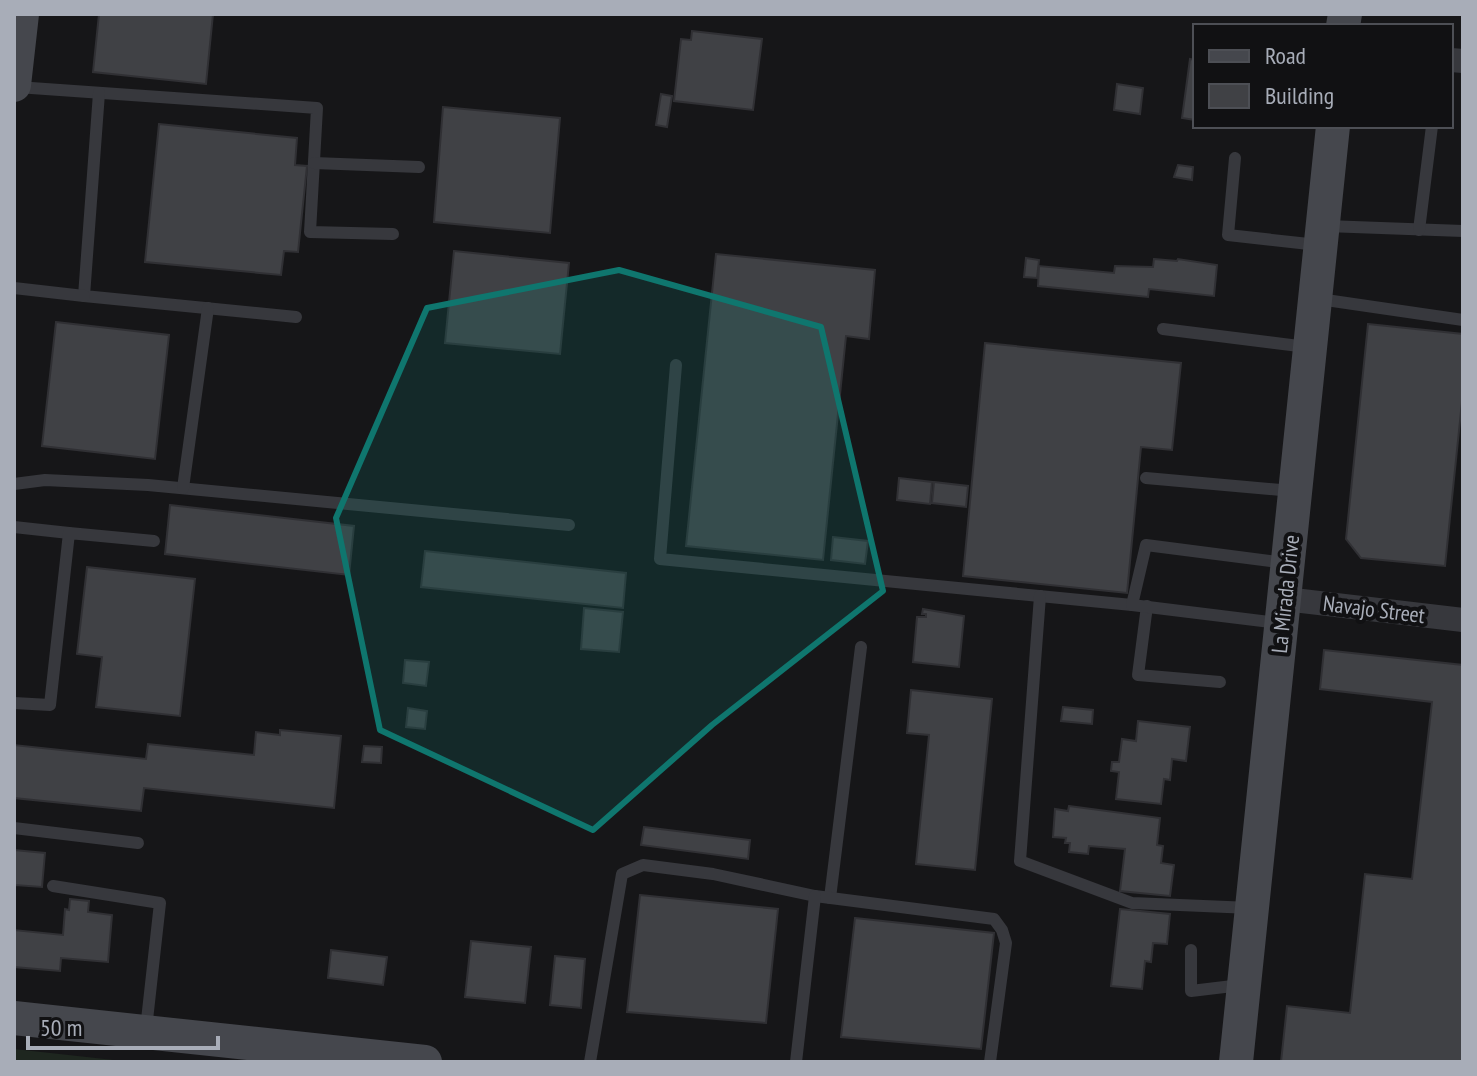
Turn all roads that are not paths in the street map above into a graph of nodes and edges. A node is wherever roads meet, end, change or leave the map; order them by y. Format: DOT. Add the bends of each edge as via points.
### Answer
graph roads {
  1 [pos="22,14"];
  2 [pos="14,86"];
  3 [pos="99,93"];
  4 [pos="1333,128"];
  5 [pos="1432,128"];
  6 [pos="1235,158"];
  7 [pos="314,163"];
  8 [pos="419,167"];
  9 [pos="1419,230"];
  10 [pos="1463,231"];
  11 [pos="393,234"];
  12 [pos="1322,236"];
  13 [pos="14,288"];
  14 [pos="84,296"];
  15 [pos="1315,299"];
  16 [pos="208,308"];
  17 [pos="296,317"];
  18 [pos="1463,320"];
  19 [pos="1163,329"];
  20 [pos="1310,347"];
  21 [pos="676,365"];
  22 [pos="1146,478"];
  23 [pos="14,484"];
  24 [pos="183,488"];
  25 [pos="1295,492"];
  26 [pos="569,525"];
  27 [pos="14,527"];
  28 [pos="69,533"];
  29 [pos="154,541"];
  30 [pos="1288,564"];
  31 [pos="1040,596"];
  32 [pos="1132,605"];
  33 [pos="1147,606"];
  34 [pos="1283,611"];
  35 [pos="1463,620"];
  36 [pos="861,647"];
  37 [pos="1220,682"];
  38 [pos="14,703"];
  39 [pos="14,828"];
  40 [pos="138,843"];
  41 [pos="53,886"];
  42 [pos="815,896"];
  43 [pos="830,898"];
  44 [pos="1253,908"];
  45 [pos="1191,950"];
  46 [pos="1245,984"];
  47 [pos="14,1018"];
  48 [pos="146,1032"];
  49 [pos="425,1062"];
  50 [pos="590,1062"];
  51 [pos="796,1062"];
  52 [pos="990,1062"];
  53 [pos="1236,1062"];
  1 -- 2 [label="street"];
  2 -- 3 [label="lane"];
  3 -- 7 [label="lane" via="317,108"];
  3 -- 14 [label="lane"];
  4 -- 12 [label="street, La Mirada Drive"];
  5 -- 9 [label="lane"];
  6 -- 12 [label="lane" via="1228,235"];
  7 -- 8 [label="lane"];
  7 -- 11 [label="lane" via="310,232"];
  9 -- 10 [label="lane"];
  9 -- 12 [label="lane"];
  12 -- 15 [label="street, La Mirada Drive"];
  13 -- 14 [label="lane"];
  14 -- 16 [label="lane"];
  15 -- 18 [label="lane"];
  15 -- 20 [label="street, La Mirada Drive"];
  16 -- 17 [label="lane"];
  16 -- 24 [label="lane"];
  19 -- 20 [label="lane"];
  20 -- 25 [label="street, La Mirada Drive"];
  21 -- 31 [label="lane" via="660,559"];
  22 -- 25 [label="lane"];
  23 -- 24 [label="lane" via="45,480"];
  24 -- 26 [label="lane"];
  25 -- 30 [label="street, La Mirada Drive"];
  27 -- 28 [label="lane"];
  28 -- 29 [label="lane"];
  28 -- 38 [label="lane" via="50,705"];
  30 -- 32 [label="lane" via="1146,545"];
  30 -- 34 [label="street, La Mirada Drive"];
  31 -- 32 [label="lane"];
  31 -- 44 [label="lane" via="1020,861 1132,903"];
  32 -- 33 [label="lane"];
  33 -- 34 [label="lane"];
  33 -- 37 [label="lane" via="1138,675"];
  34 -- 35 [label="street, Navajo Street"];
  34 -- 44 [label="street, La Mirada Drive"];
  36 -- 43 [label="lane"];
  39 -- 40 [label="lane"];
  41 -- 48 [label="lane" via="160,903"];
  42 -- 43 [label="lane"];
  42 -- 50 [label="lane" via="643,865 622,874"];
  42 -- 51 [label="lane"];
  43 -- 52 [label="lane" via="994,919 1006,943"];
  44 -- 46 [label="street, La Mirada Drive"];
  45 -- 46 [label="lane" via="1191,991"];
  46 -- 53 [label="street, La Mirada Drive"];
  47 -- 48 [label="street"];
  48 -- 49 [label="street"];
}
